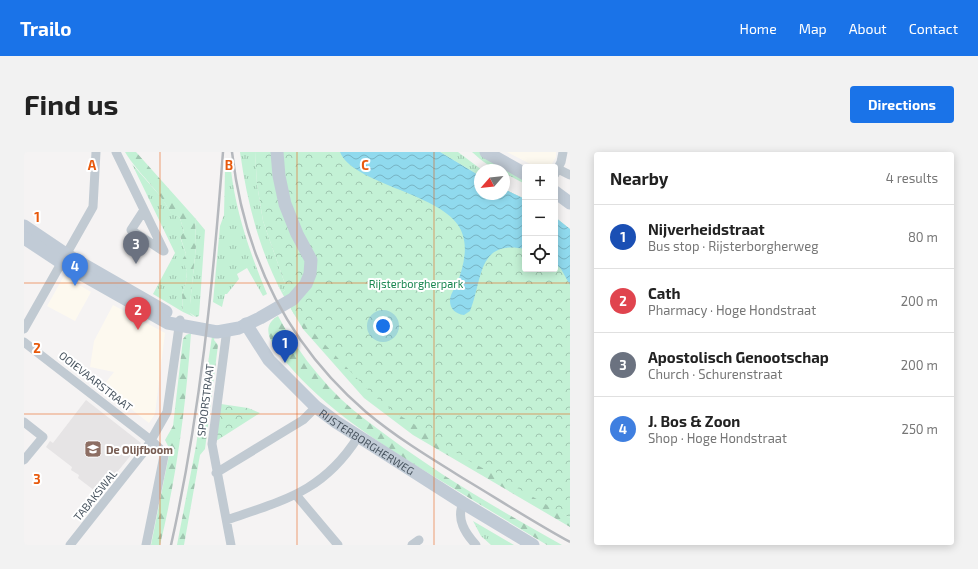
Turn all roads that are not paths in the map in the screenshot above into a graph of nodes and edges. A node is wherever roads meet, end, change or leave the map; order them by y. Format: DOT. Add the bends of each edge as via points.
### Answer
graph roads {
  1 [pos="96,152"];
  2 [pos="116,152"];
  3 [pos="277,152"];
  4 [pos="486,152"];
  5 [pos="563,152"];
  6 [pos="558,167"];
  7 [pos="522,172"];
  8 [pos="558,172"];
  9 [pos="570,175"];
  10 [pos="558,194"];
  11 [pos="570,203"];
  12 [pos="144,210"];
  13 [pos="24,226"];
  14 [pos="24,238"];
  15 [pos="65,259"];
  16 [pos="249,322"];
  17 [pos="179,323"];
  18 [pos="24,329"];
  19 [pos="227,329"];
  20 [pos="24,342"];
  21 [pos="316,407"];
  22 [pos="24,422"];
  23 [pos="358,437"];
  24 [pos="152,440"];
  25 [pos="24,460"];
  26 [pos="216,473"];
  27 [pos="296,495"];
  28 [pos="463,503"];
  29 [pos="227,520"];
  30 [pos="336,544"];
  31 [pos="70,545"];
  32 [pos="146,545"];
  33 [pos="231,545"];
  34 [pos="476,545"];
  35 [pos="533,545"];
  1 -- 15 [label="street" via="93,207"];
  2 -- 12 [label="street"];
  3 -- 16 [label="street" via="279,176 287,211 311,264 308,279 298,293 257,314"];
  4 -- 7 [label="street"];
  5 -- 6 [label="street"];
  8 -- 9 [label="street"];
  10 -- 11 [label="street"];
  13 -- 15 [label="street"];
  14 -- 15 [label="street"];
  15 -- 17 [label="street"];
  15 -- 18 [label="street"];
  16 -- 19 [label="street"];
  16 -- 21 [label="street, RIJSTERBORGHERWEG" via="266,357"];
  17 -- 19 [label="street" via="219,325"];
  17 -- 24 [label="street, TABAKSWAL" via="167,412"];
  19 -- 26 [label="street, SPOORSTRAAT" via="213,426 212,444"];
  20 -- 24 [label="street, OOIEVAARSTRAAT"];
  21 -- 23 [label="street, RIJSTERBORGHERWEG"];
  21 -- 26 [label="street" via="303,420"];
  22 -- 25 [label="street" via="43,437"];
  23 -- 27 [label="street" via="337,465 323,478"];
  23 -- 28 [label="street, RIJSTERBORGHERWEG"];
  24 -- 31 [label="street, TABAKSWAL"];
  24 -- 32 [label="street, OOIEVAARSTRAAT" via="164,456"];
  26 -- 29 [label="street, SPOORSTRAAT"];
  27 -- 29 [label="street"];
  27 -- 30 [label="street"];
  28 -- 34 [label="street" via="459,517 468,536"];
  28 -- 35 [label="street, RIJSTERBORGHERWEG"];
  29 -- 33 [label="street, SPOORSTRAAT"];
}
